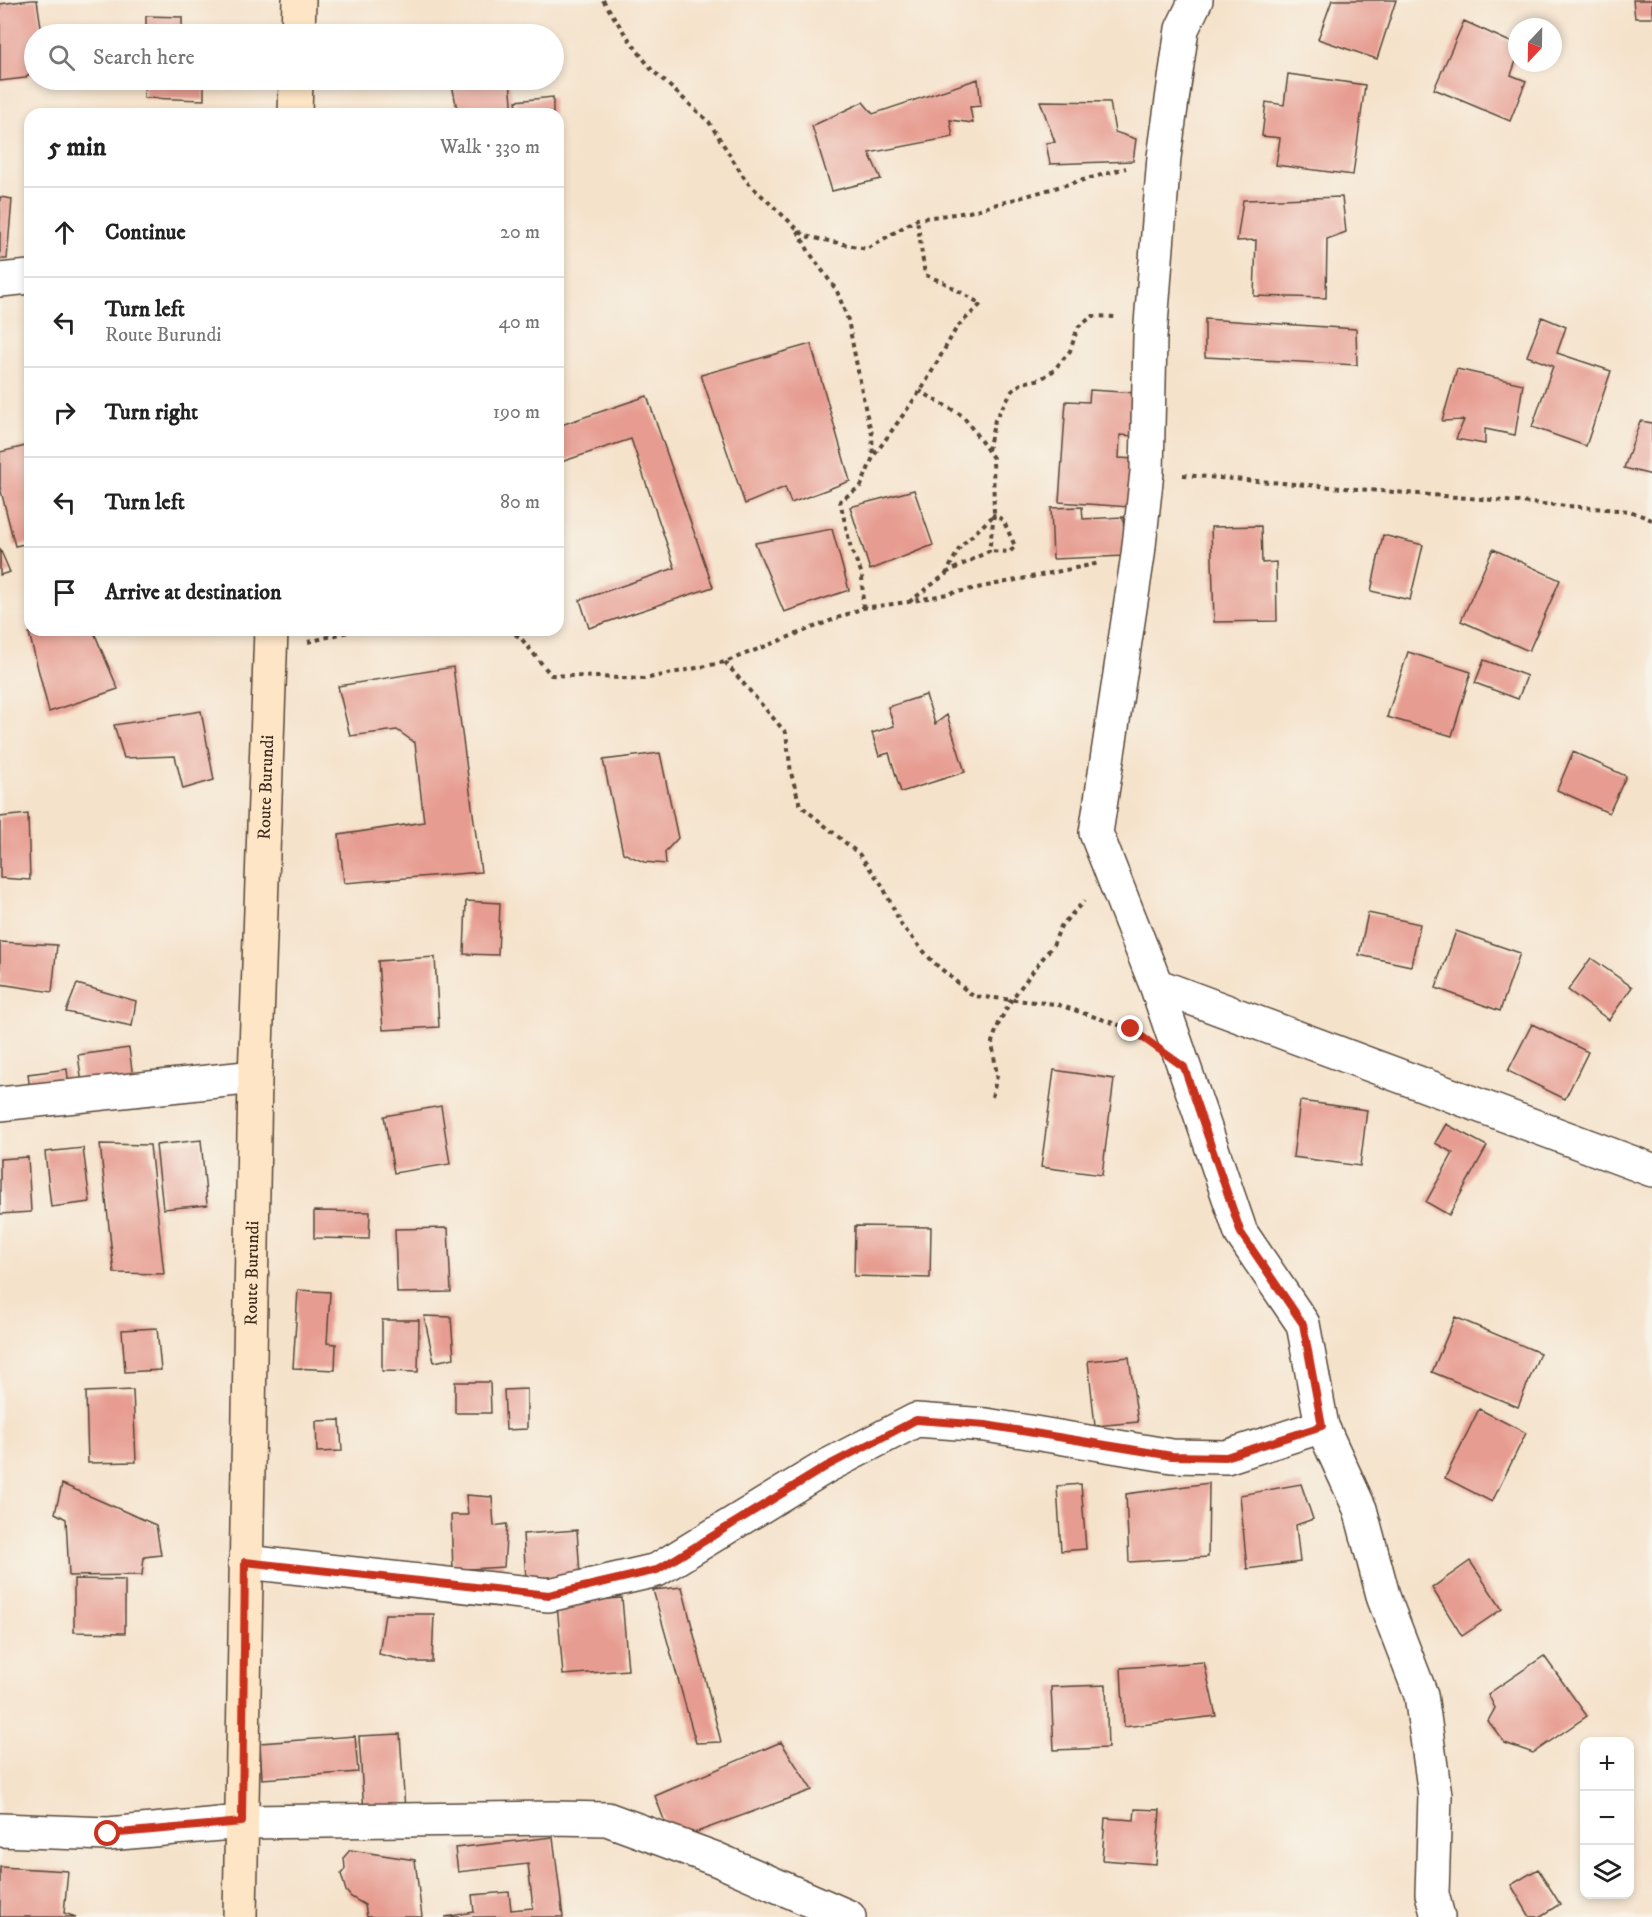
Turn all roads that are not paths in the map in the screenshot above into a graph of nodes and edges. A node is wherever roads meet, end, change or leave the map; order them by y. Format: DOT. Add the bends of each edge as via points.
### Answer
graph roads {
  1 [pos="299,0"];
  2 [pos="1196,0"];
  3 [pos="298,24"];
  4 [pos="296,90"];
  5 [pos="295,108"];
  6 [pos="24,278"];
  7 [pos="0,280"];
  8 [pos="270,641"];
  9 [pos="1156,985"];
  10 [pos="255,1077"];
  11 [pos="0,1104"];
  12 [pos="1652,1170"];
  13 [pos="1322,1426"];
  14 [pos="245,1562"];
  15 [pos="242,1822"];
  16 [pos="0,1830"];
  17 [pos="240,1917"];
  18 [pos="849,1917"];
  19 [pos="1438,1917"];
  1 -- 3 [label="main road"];
  2 -- 9 [label="street" via="1182,29 1164,157 1150,336 1147,472 1096,833"];
  4 -- 5 [label="main road"];
  6 -- 7 [label="street"];
  8 -- 10 [label="main road, Route Burundi"];
  9 -- 12 [label="street"];
  9 -- 13 [label="street" via="1241,1233 1303,1324"];
  10 -- 11 [label="street"];
  10 -- 14 [label="main road, Route Burundi"];
  13 -- 14 [label="street" via="1226,1457 1172,1456 986,1425 916,1420 827,1466 657,1570 549,1595"];
  13 -- 19 [label="street" via="1360,1509 1384,1599 1421,1695 1435,1795 1432,1894"];
  14 -- 15 [label="main road, Route Burundi"];
  15 -- 16 [label="street" via="108,1834"];
  15 -- 17 [label="main road, Route Burundi"];
  15 -- 18 [label="street" via="607,1819 716,1858"];
}
